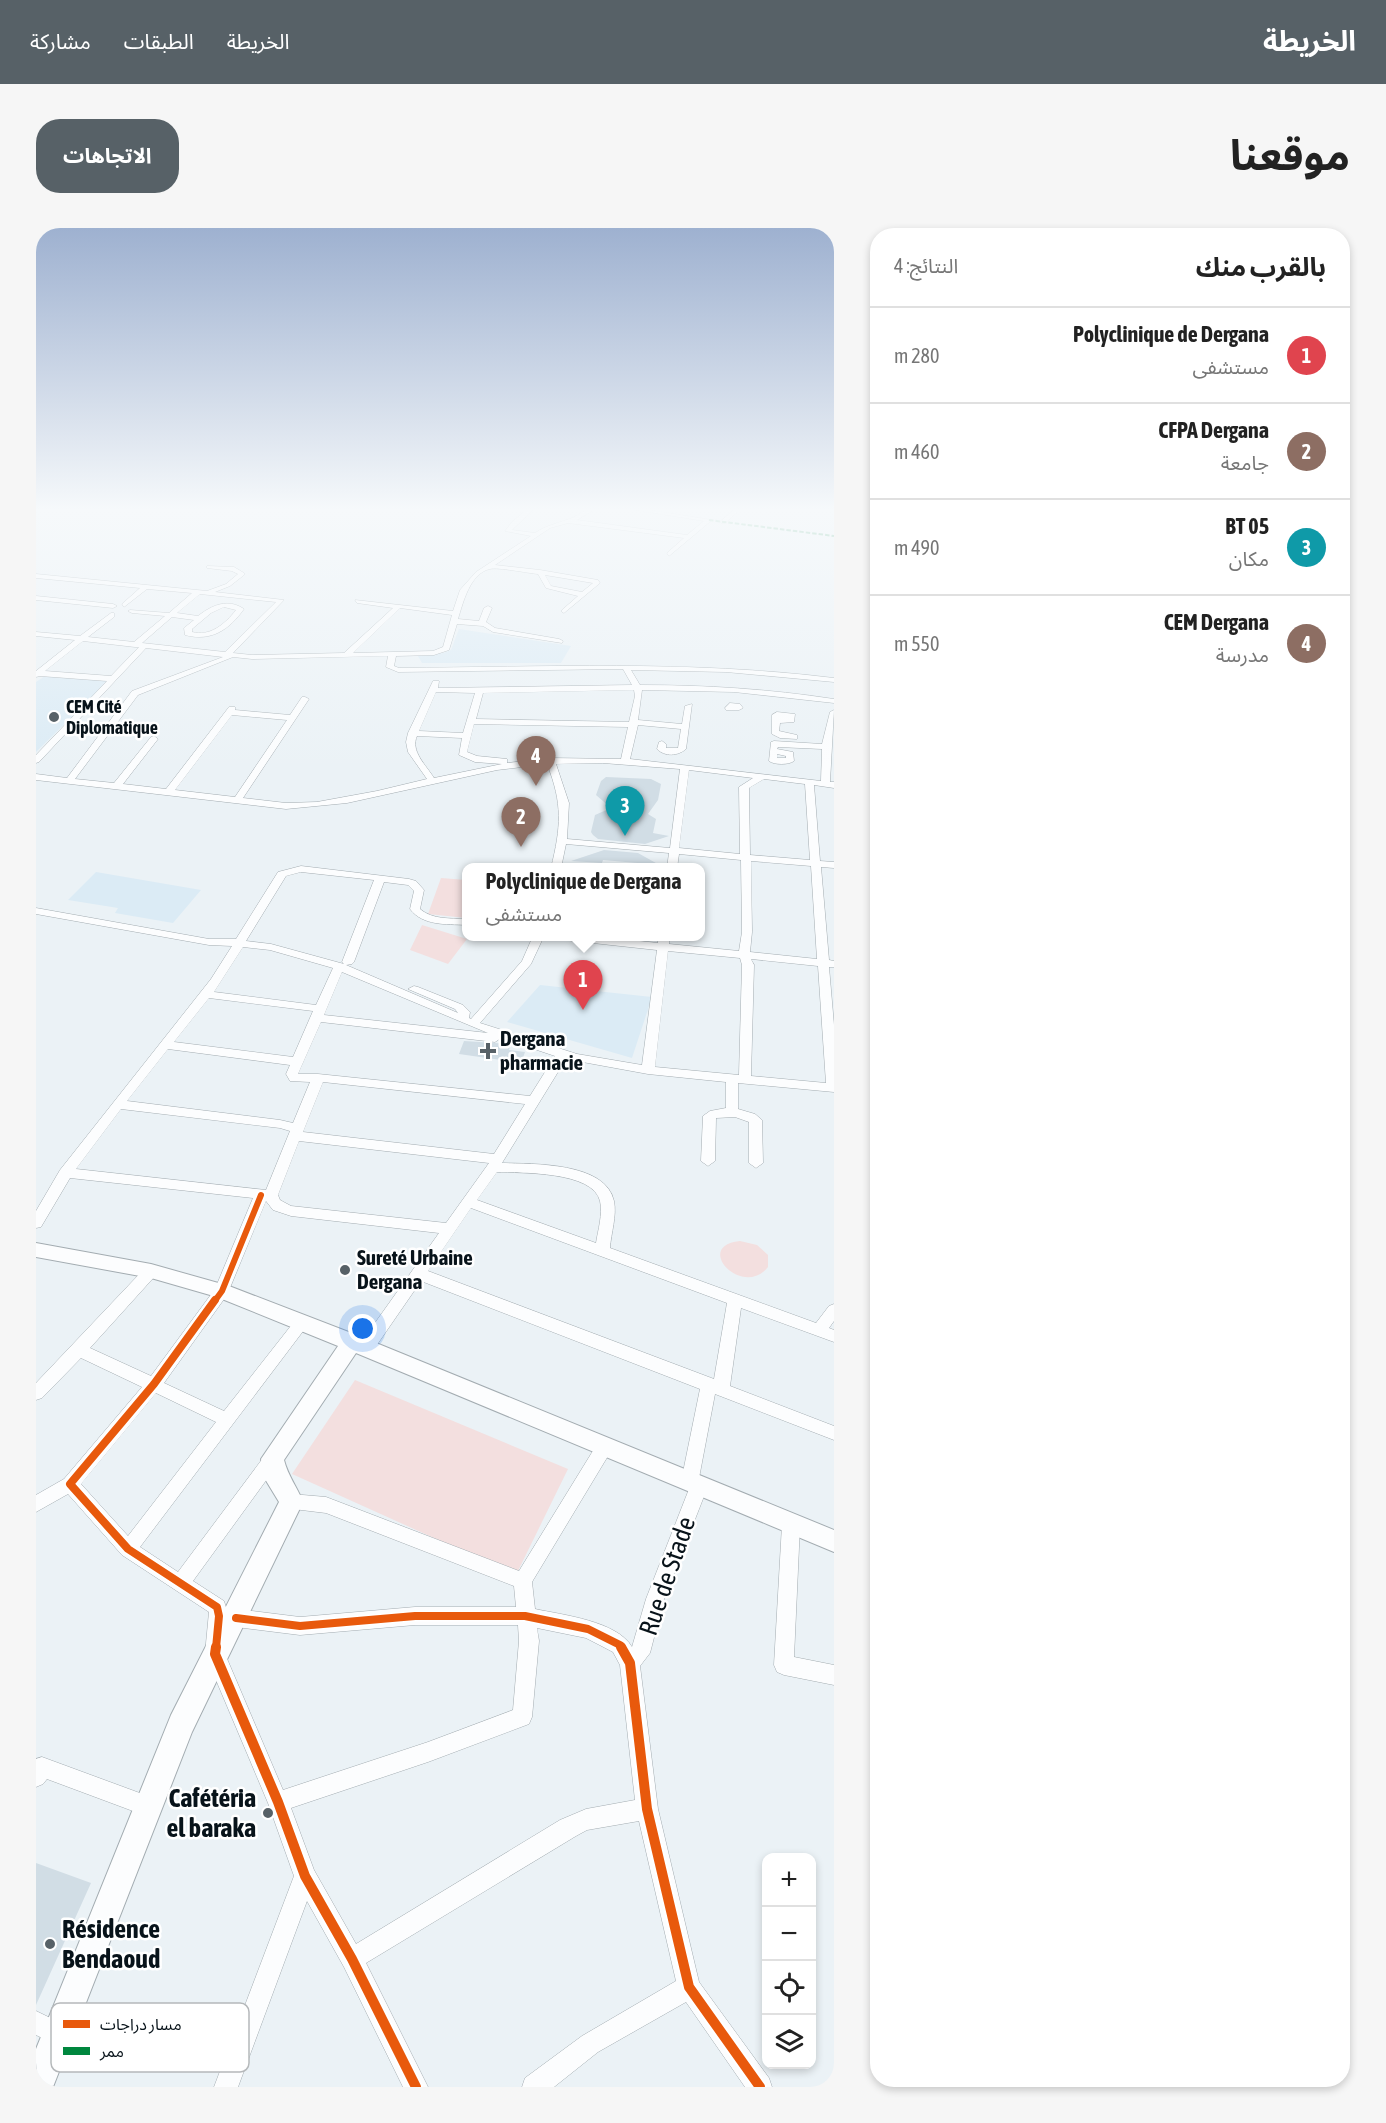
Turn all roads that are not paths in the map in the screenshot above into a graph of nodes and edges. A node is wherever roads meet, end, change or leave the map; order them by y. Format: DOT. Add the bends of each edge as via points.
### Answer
graph roads {
  1 [pos="134,596"];
  2 [pos="194,596"];
  3 [pos="237,596"];
  4 [pos="461,596"];
  5 [pos="584,596"];
  6 [pos="36,598"];
  7 [pos="357,601"];
  8 [pos="124,605"];
  9 [pos="36,606"];
  10 [pos="113,606"];
  11 [pos="399,606"];
  12 [pos="488,608"];
  13 [pos="564,610"];
  14 [pos="107,614"];
  15 [pos="126,614"];
  16 [pos="171,615"];
  17 [pos="454,617"];
  18 [pos="200,618"];
  19 [pos="482,624"];
  20 [pos="36,634"];
  21 [pos="81,639"];
  22 [pos="559,641"];
  23 [pos="140,646"];
  24 [pos="392,654"];
  25 [pos="233,655"];
  26 [pos="346,655"];
  27 [pos="626,668"];
  28 [pos="704,668"];
  29 [pos="205,669"];
  30 [pos="535,669"];
  31 [pos="441,670"];
  32 [pos="778,672"];
  33 [pos="37,674"];
  34 [pos="114,680"];
  35 [pos="834,680"];
  36 [pos="638,688"];
  37 [pos="105,690"];
  38 [pos="116,690"];
  39 [pos="434,690"];
  40 [pos="538,690"];
  41 [pos="127,691"];
  42 [pos="138,691"];
  43 [pos="479,691"];
  44 [pos="704,692"];
  45 [pos="773,693"];
  46 [pos="304,699"];
  47 [pos="834,701"];
  48 [pos="689,706"];
  49 [pos="834,712"];
  50 [pos="291,718"];
  51 [pos="776,720"];
  52 [pos="471,721"];
  53 [pos="634,723"];
  54 [pos="685,727"];
  55 [pos="412,733"];
  56 [pos="466,736"];
  57 [pos="154,739"];
  58 [pos="662,744"];
  59 [pos="828,744"];
  60 [pos="773,752"];
  61 [pos="36,760"];
  62 [pos="550,761"];
  63 [pos="525,763"];
  64 [pos="625,763"];
  65 [pos="685,768"];
  66 [pos="36,777"];
  67 [pos="761,777"];
  68 [pos="69,781"];
  69 [pos="433,782"];
  70 [pos="809,782"];
  71 [pos="830,784"];
  72 [pos="116,787"];
  73 [pos="168,794"];
  74 [pos="237,801"];
  75 [pos="562,842"];
  76 [pos="675,851"];
  77 [pos="746,857"];
  78 [pos="557,863"];
  79 [pos="673,863"];
  80 [pos="816,863"];
  81 [pos="834,865"];
  82 [pos="381,878"];
  83 [pos="36,904"];
  84 [pos="36,910"];
  85 [pos="462,922"];
  86 [pos="222,941"];
  87 [pos="536,941"];
  88 [pos="664,941"];
  89 [pos="240,944"];
  90 [pos="744,955"];
  91 [pos="343,964"];
  92 [pos="830,964"];
  93 [pos="206,994"];
  94 [pos="320,1013"];
  95 [pos="468,1022"];
  96 [pos="520,1041"];
  97 [pos="165,1045"];
  98 [pos="562,1055"];
  99 [pos="298,1062"];
  100 [pos="648,1070"];
  101 [pos="318,1078"];
  102 [pos="738,1079"];
  103 [pos="834,1088"];
  104 [pos="534,1101"];
  105 [pos="118,1104"];
  106 [pos="732,1114"];
  107 [pos="297,1132"];
  108 [pos="708,1161"];
  109 [pos="495,1163"];
  110 [pos="756,1163"];
  111 [pos="65,1173"];
  112 [pos="266,1195"];
  113 [pos="470,1202"];
  114 [pos="36,1222"];
  115 [pos="450,1229"];
  116 [pos="36,1250"];
  117 [pos="602,1251"];
  118 [pos="151,1270"];
  119 [pos="419,1274"];
  120 [pos="222,1291"];
  121 [pos="735,1300"];
  122 [pos="834,1310"];
  123 [pos="302,1322"];
  124 [pos="819,1330"];
  125 [pos="834,1336"];
  126 [pos="359,1345"];
  127 [pos="79,1350"];
  128 [pos="154,1384"];
  129 [pos="715,1386"];
  130 [pos="36,1394"];
  131 [pos="228,1420"];
  132 [pos="834,1433"];
  133 [pos="605,1446"];
  134 [pos="272,1459"];
  135 [pos="70,1484"];
  136 [pos="695,1484"];
  137 [pos="291,1502"];
  138 [pos="36,1504"];
  139 [pos="791,1525"];
  140 [pos="834,1541"];
  141 [pos="128,1549"];
  142 [pos="523,1581"];
  143 [pos="181,1582"];
  144 [pos="525,1616"];
  145 [pos="236,1618"];
  146 [pos="215,1654"];
  147 [pos="630,1663"];
  148 [pos="834,1675"];
  149 [pos="36,1777"];
  150 [pos="278,1802"];
  151 [pos="149,1806"];
  152 [pos="647,1809"];
  153 [pos="305,1876"];
  154 [pos="352,1959"];
  155 [pos="689,1987"];
  156 [pos="59,2003"];
  157 [pos="249,2026"];
  158 [pos="47,2029"];
  159 [pos="232,2072"];
  160 [pos="37,2087"];
  161 [pos="226,2087"];
  162 [pos="416,2087"];
  163 [pos="534,2087"];
  164 [pos="760,2087"];
  1 -- 8 [label="street"];
  2 -- 16 [label="street"];
  3 -- 25 [label="street" via="281,600"];
  4 -- 17 [label="street"];
  5 -- 13 [label="street"];
  6 -- 10 [label="street"];
  7 -- 11 [label="street"];
  8 -- 10 [label="street"];
  8 -- 15 [label="street" via="133,608"];
  9 -- 14 [label="street"];
  10 -- 14 [label="street" via="105,608"];
  11 -- 17 [label="street"];
  11 -- 26 [label="street"];
  12 -- 19 [label="street"];
  14 -- 15 [label="street"];
  14 -- 21 [label="street"];
  15 -- 16 [label="street"];
  16 -- 18 [label="street"];
  16 -- 23 [label="street"];
  17 -- 19 [label="street"];
  17 -- 24 [label="street" via="447,648 442,651"];
  18 -- 18 [label="street" via="188,628 188,633 215,633 240,609 220,605"];
  19 -- 22 [label="street" via="493,630"];
  20 -- 21 [label="street"];
  21 -- 23 [label="street"];
  21 -- 33 [label="street"];
  23 -- 25 [label="street"];
  23 -- 34 [label="street"];
  24 -- 26 [label="street"];
  24 -- 31 [label="street" via="392,669"];
  25 -- 26 [label="street"];
  25 -- 29 [label="street"];
  25 -- 42 [label="street"];
  27 -- 28 [label="street"];
  27 -- 30 [label="street"];
  27 -- 36 [label="street"];
  28 -- 32 [label="street"];
  28 -- 44 [label="street"];
  30 -- 31 [label="street"];
  30 -- 40 [label="street"];
  31 -- 39 [label="street"];
  32 -- 35 [label="street"];
  32 -- 45 [label="street"];
  33 -- 34 [label="street"];
  34 -- 37 [label="street"];
  36 -- 40 [label="street"];
  36 -- 44 [label="street"];
  36 -- 53 [label="street"];
  37 -- 38 [label="street"];
  37 -- 61 [label="street"];
  39 -- 43 [label="street"];
  39 -- 55 [label="street"];
  40 -- 43 [label="street"];
  41 -- 42 [label="street"];
  42 -- 68 [label="street"];
  43 -- 52 [label="street"];
  44 -- 45 [label="street" via="752,699"];
  45 -- 47 [label="street"];
  46 -- 50 [label="street"];
  48 -- 54 [label="street"];
  49 -- 59 [label="street" via="828,725"];
  50 -- 73 [label="street" via="230,711"];
  50 -- 74 [label="street"];
  51 -- 59 [label="street" via="777,734"];
  52 -- 53 [label="street"];
  52 -- 56 [label="street"];
  53 -- 54 [label="street"];
  53 -- 64 [label="street"];
  54 -- 58 [label="street" via="681,750 664,750"];
  55 -- 56 [label="street"];
  55 -- 69 [label="street" via="412,752"];
  56 -- 63 [label="street" via="461,751 466,757"];
  57 -- 72 [label="street"];
  59 -- 60 [label="street" via="777,743"];
  59 -- 71 [label="street"];
  62 -- 63 [label="street"];
  62 -- 64 [label="street"];
  62 -- 75 [label="street" via="566,809"];
  63 -- 69 [label="street"];
  64 -- 65 [label="street"];
  65 -- 67 [label="street"];
  65 -- 76 [label="street"];
  66 -- 68 [label="street"];
  67 -- 70 [label="street"];
  67 -- 77 [label="street" via="744,787"];
  68 -- 72 [label="street"];
  69 -- 74 [label="street" via="318,805"];
  70 -- 71 [label="street"];
  70 -- 80 [label="street"];
  72 -- 73 [label="street"];
  73 -- 74 [label="street"];
  75 -- 76 [label="street"];
  75 -- 78 [label="street"];
  76 -- 77 [label="street"];
  76 -- 79 [label="street"];
  77 -- 80 [label="street"];
  77 -- 90 [label="street"];
  80 -- 81 [label="street"];
  80 -- 92 [label="street"];
  82 -- 85 [label="street" via="417,886 415,909 422,917"];
  82 -- 89 [label="street" via="301,870 282,874"];
  82 -- 91 [label="street"];
  83 -- 86 [label="street" via="215,936"];
  84 -- 86 [label="street" via="206,942"];
  86 -- 89 [label="street"];
  87 -- 95 [label="street" via="527,962"];
  88 -- 90 [label="street"];
  88 -- 100 [label="street"];
  89 -- 91 [label="street"];
  89 -- 93 [label="street"];
  90 -- 92 [label="street"];
  90 -- 102 [label="street" via="748,965"];
  91 -- 94 [label="street"];
  91 -- 95 [label="street"];
  92 -- 103 [label="street"];
  93 -- 94 [label="street"];
  93 -- 97 [label="street"];
  94 -- 96 [label="street"];
  94 -- 99 [label="street"];
  95 -- 96 [label="street"];
  96 -- 98 [label="street"];
  97 -- 99 [label="street"];
  97 -- 105 [label="street"];
  98 -- 100 [label="street"];
  98 -- 104 [label="street"];
  99 -- 101 [label="street" via="294,1078"];
  100 -- 102 [label="street"];
  101 -- 104 [label="street"];
  101 -- 107 [label="street"];
  102 -- 103 [label="street"];
  102 -- 106 [label="street"];
  104 -- 109 [label="street"];
  105 -- 107 [label="street" via="280,1124"];
  105 -- 111 [label="street"];
  106 -- 108 [label="street" via="716,1112 710,1116"];
  106 -- 110 [label="street" via="749,1116 756,1122"];
  107 -- 109 [label="street"];
  107 -- 112 [label="street"];
  109 -- 113 [label="street"];
  109 -- 117 [label="street" via="578,1175 594,1181 607,1202"];
  111 -- 112 [label="street"];
  111 -- 114 [label="street"];
  112 -- 115 [label="street" via="276,1206 291,1211"];
  112 -- 120 [label="street"];
  113 -- 115 [label="street"];
  113 -- 117 [label="street"];
  115 -- 119 [label="street"];
  116 -- 118 [label="main road"];
  117 -- 121 [label="street"];
  118 -- 120 [label="main road"];
  118 -- 127 [label="street"];
  119 -- 126 [label="street"];
  119 -- 129 [label="street"];
  120 -- 123 [label="main road"];
  120 -- 128 [label="street"];
  121 -- 124 [label="street"];
  121 -- 129 [label="street, Rue de Stade"];
  122 -- 124 [label="street"];
  123 -- 126 [label="main road"];
  123 -- 131 [label="street"];
  124 -- 125 [label="street"];
  126 -- 133 [label="main road"];
  126 -- 134 [label="main road"];
  127 -- 128 [label="street"];
  127 -- 130 [label="street"];
  128 -- 131 [label="street"];
  128 -- 135 [label="street"];
  129 -- 132 [label="street"];
  129 -- 136 [label="street, Rue de Stade"];
  131 -- 141 [label="street"];
  133 -- 136 [label="main road"];
  133 -- 142 [label="street"];
  134 -- 137 [label="main road" via="277,1479"];
  134 -- 143 [label="street"];
  135 -- 138 [label="street"];
  135 -- 141 [label="street"];
  136 -- 139 [label="main road"];
  136 -- 147 [label="street, Rue de Stade" via="640,1653"];
  137 -- 142 [label="street" via="326,1505"];
  137 -- 145 [label="main road"];
  139 -- 140 [label="main road"];
  139 -- 148 [label="street" via="784,1665"];
  141 -- 143 [label="street"];
  142 -- 144 [label="street"];
  143 -- 146 [label="street" via="217,1607"];
  144 -- 145 [label="street" via="415,1616 300,1626"];
  144 -- 147 [label="street" via="588,1629 620,1645"];
  144 -- 150 [label="street" via="529,1641 522,1717"];
  145 -- 146 [label="main road"];
  146 -- 150 [label="street"];
  146 -- 151 [label="main road"];
  147 -- 152 [label="street"];
  149 -- 151 [label="street" via="42,1767"];
  150 -- 153 [label="street"];
  151 -- 156 [label="main road"];
  152 -- 154 [label="street" via="586,1820 568,1828"];
  152 -- 155 [label="street"];
  153 -- 154 [label="street"];
  153 -- 157 [label="street"];
  154 -- 162 [label="street"];
  155 -- 163 [label="street" via="590,2044"];
  155 -- 164 [label="street"];
  158 -- 160 [label="main road"];
  159 -- 161 [label="street"];
}
